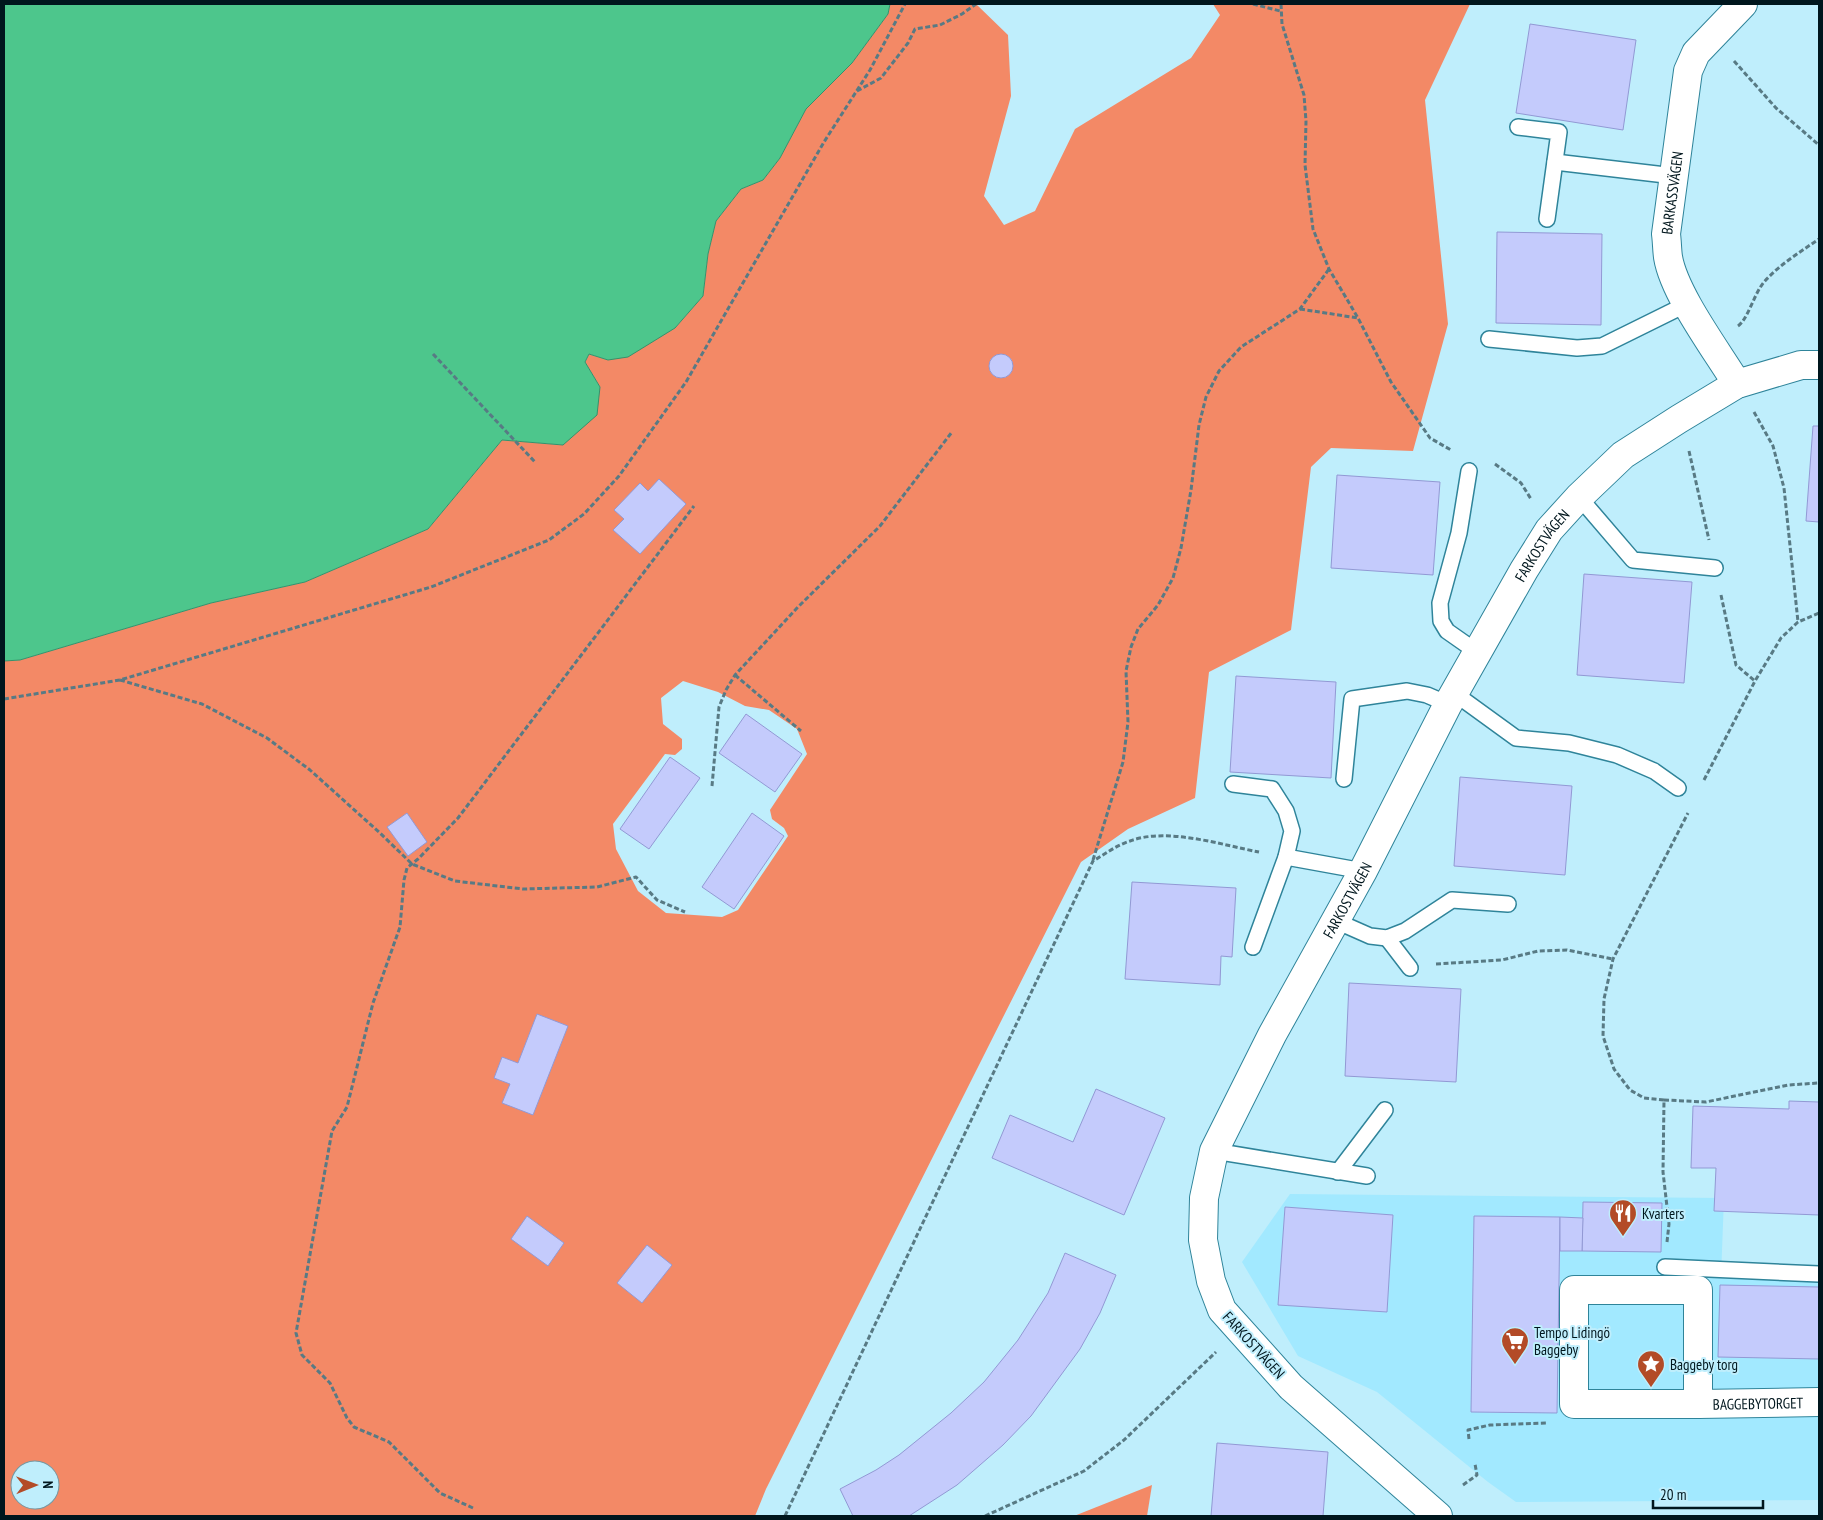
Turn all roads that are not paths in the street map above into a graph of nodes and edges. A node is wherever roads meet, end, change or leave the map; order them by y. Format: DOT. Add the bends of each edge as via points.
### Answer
graph roads {
  1 [pos="1743,4"];
  2 [pos="1518,126"];
  3 [pos="1555,162"];
  4 [pos="1674,176"];
  5 [pos="1547,220"];
  6 [pos="1687,304"];
  7 [pos="1489,339"];
  8 [pos="1819,365"];
  9 [pos="1737,384"];
  10 [pos="1469,471"];
  11 [pos="1579,497"];
  12 [pos="1715,568"];
  13 [pos="1477,652"];
  14 [pos="1451,698"];
  15 [pos="1344,779"];
  16 [pos="1233,784"];
  17 [pos="1678,788"];
  18 [pos="1286,856"];
  19 [pos="1362,871"];
  20 [pos="1508,904"];
  21 [pos="1336,921"];
  22 [pos="1387,938"];
  23 [pos="1253,948"];
  24 [pos="1410,968"];
  25 [pos="1385,1110"];
  26 [pos="1214,1151"];
  27 [pos="1338,1172"];
  28 [pos="1367,1176"];
  29 [pos="1665,1267"];
  30 [pos="1819,1274"];
  31 [pos="1819,1402"];
  32 [pos="1698,1404"];
  33 [pos="1438,1516"];
  1 -- 4 [label="street, BARKASSVÄGEN" via="1696,53 1688,71"];
  2 -- 3 [label="lane" via="1559,132"];
  3 -- 4 [label="lane"];
  3 -- 5 [label="lane"];
  4 -- 6 [label="street, BARKASSVÄGEN" via="1666,234 1668,258"];
  6 -- 7 [label="lane" via="1602,346 1576,348"];
  6 -- 9 [label="street, BARKASSVÄGEN"];
  8 -- 9 [label="street, FARKOSTVÄGEN" via="1801,366"];
  9 -- 11 [label="street, FARKOSTVÄGEN" via="1623,455"];
  10 -- 13 [label="lane" via="1459,533 1440,612 1447,631"];
  11 -- 12 [label="lane" via="1633,560"];
  11 -- 13 [label="street, FARKOSTVÄGEN" via="1550,530"];
  13 -- 14 [label="street, FARKOSTVÄGEN"];
  14 -- 15 [label="lane" via="1408,691 1352,699"];
  14 -- 17 [label="lane" via="1516,738 1569,743 1618,755"];
  14 -- 19 [label="street, FARKOSTVÄGEN"];
  16 -- 18 [label="lane" via="1272,789 1286,811 1292,831"];
  18 -- 19 [label="lane"];
  18 -- 23 [label="lane"];
  19 -- 21 [label="street, FARKOSTVÄGEN"];
  20 -- 22 [label="lane" via="1452,900 1406,931"];
  21 -- 22 [label="lane" via="1370,936"];
  21 -- 26 [label="street, FARKOSTVÄGEN" via="1272,1035"];
  22 -- 24 [label="lane"];
  25 -- 27 [label="lane"];
  26 -- 27 [label="lane"];
  26 -- 33 [label="street, FARKOSTVÄGEN" via="1204,1198 1203,1240 1211,1281 1222,1310 1291,1387"];
  27 -- 28 [label="lane"];
  29 -- 30 [label="lane"];
  31 -- 32 [label="street, BAGGEBYTORGET"];
  32 -- 32 [label="street, BAGGEBYTORGET" via="1698,1290 1574,1290 1574,1404"];
}
